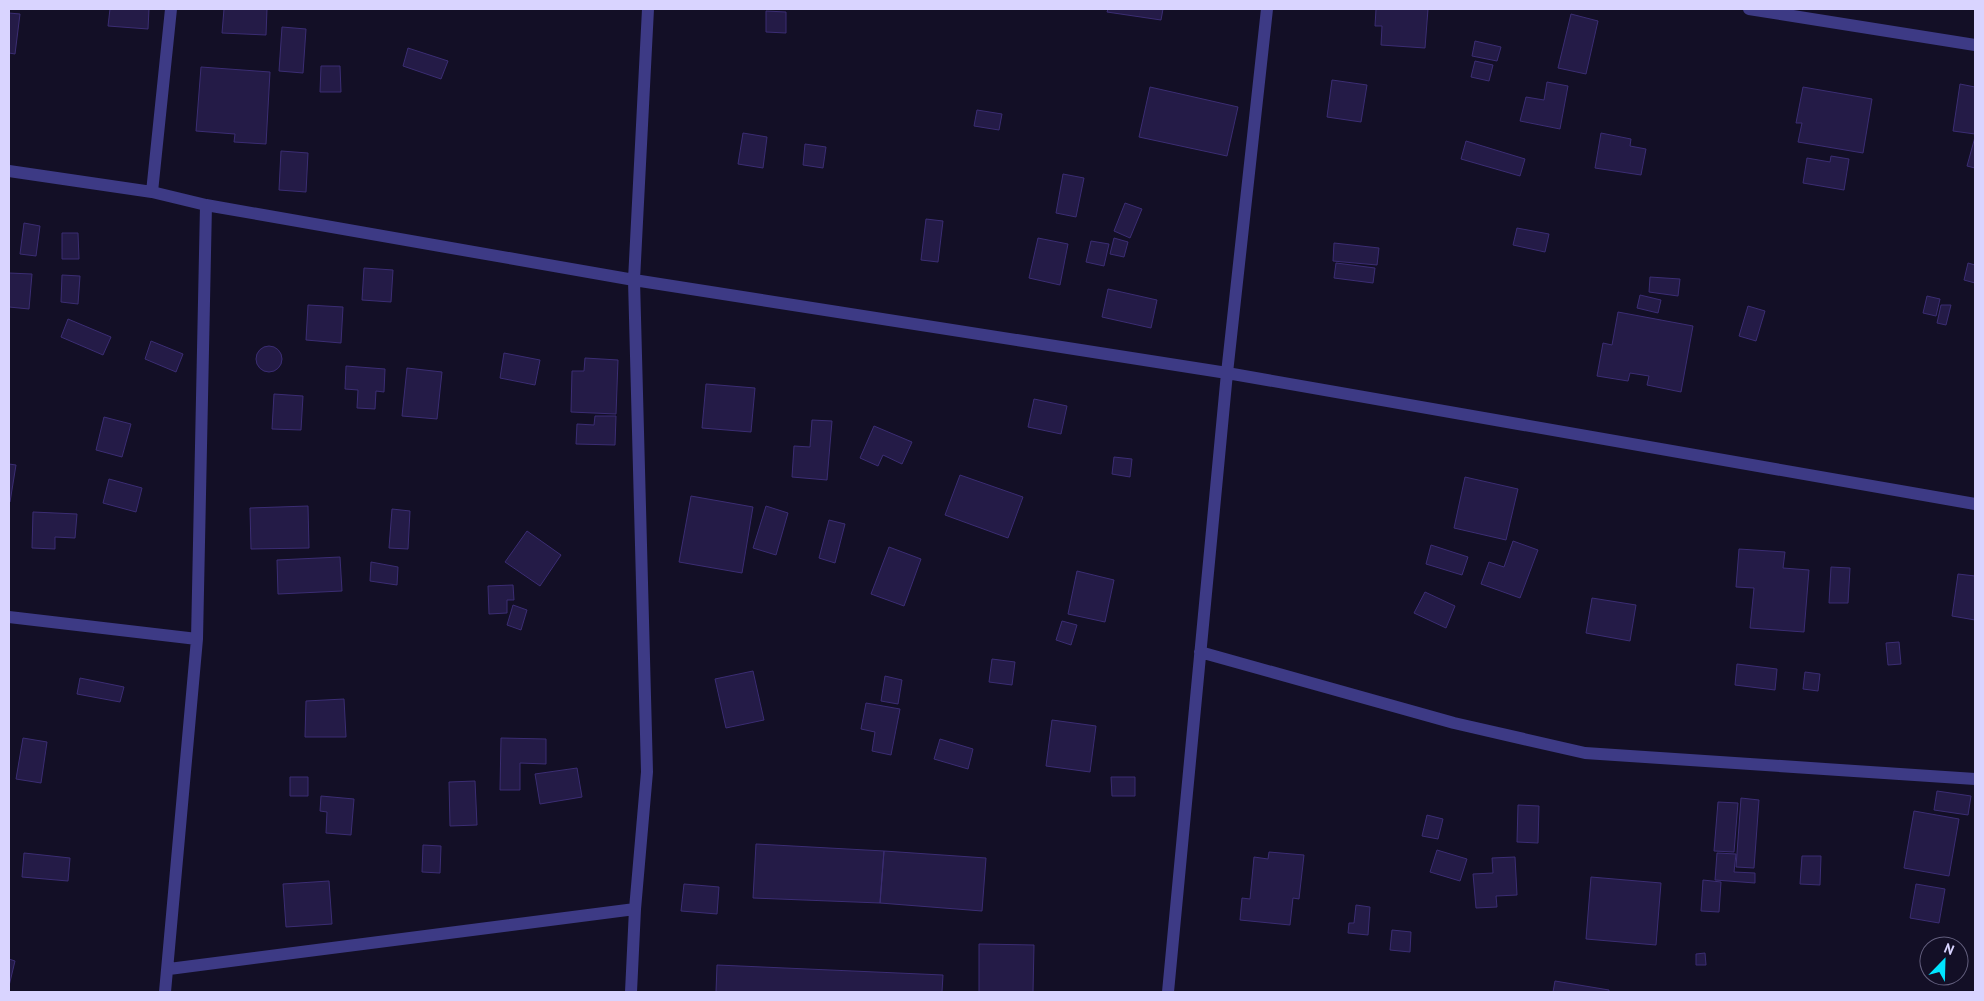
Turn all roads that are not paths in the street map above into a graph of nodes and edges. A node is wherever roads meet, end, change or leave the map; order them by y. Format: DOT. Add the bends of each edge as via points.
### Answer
graph roads {
  1 [pos="171,9"];
  2 [pos="648,9"];
  3 [pos="1267,9"];
  4 [pos="1749,9"];
  5 [pos="1975,45"];
  6 [pos="9,171"];
  7 [pos="152,192"];
  8 [pos="206,205"];
  9 [pos="634,280"];
  10 [pos="1227,373"];
  11 [pos="1975,504"];
  12 [pos="9,617"];
  13 [pos="197,639"];
  14 [pos="1200,652"];
  15 [pos="1975,779"];
  16 [pos="635,909"];
  17 [pos="169,969"];
  18 [pos="165,992"];
  19 [pos="631,992"];
  20 [pos="1168,992"];
  1 -- 7 [label="street"];
  2 -- 9 [label="street"];
  3 -- 10 [label="street"];
  4 -- 5 [label="street"];
  6 -- 7 [label="street"];
  7 -- 8 [label="street"];
  8 -- 9 [label="street"];
  8 -- 13 [label="street"];
  9 -- 10 [label="street"];
  9 -- 16 [label="street" via="647,772"];
  10 -- 11 [label="street"];
  10 -- 14 [label="street"];
  12 -- 13 [label="street"];
  13 -- 17 [label="street"];
  14 -- 15 [label="street" via="1454,722 1585,753"];
  14 -- 20 [label="street"];
  16 -- 17 [label="street"];
  16 -- 19 [label="street"];
  17 -- 18 [label="street"];
}
